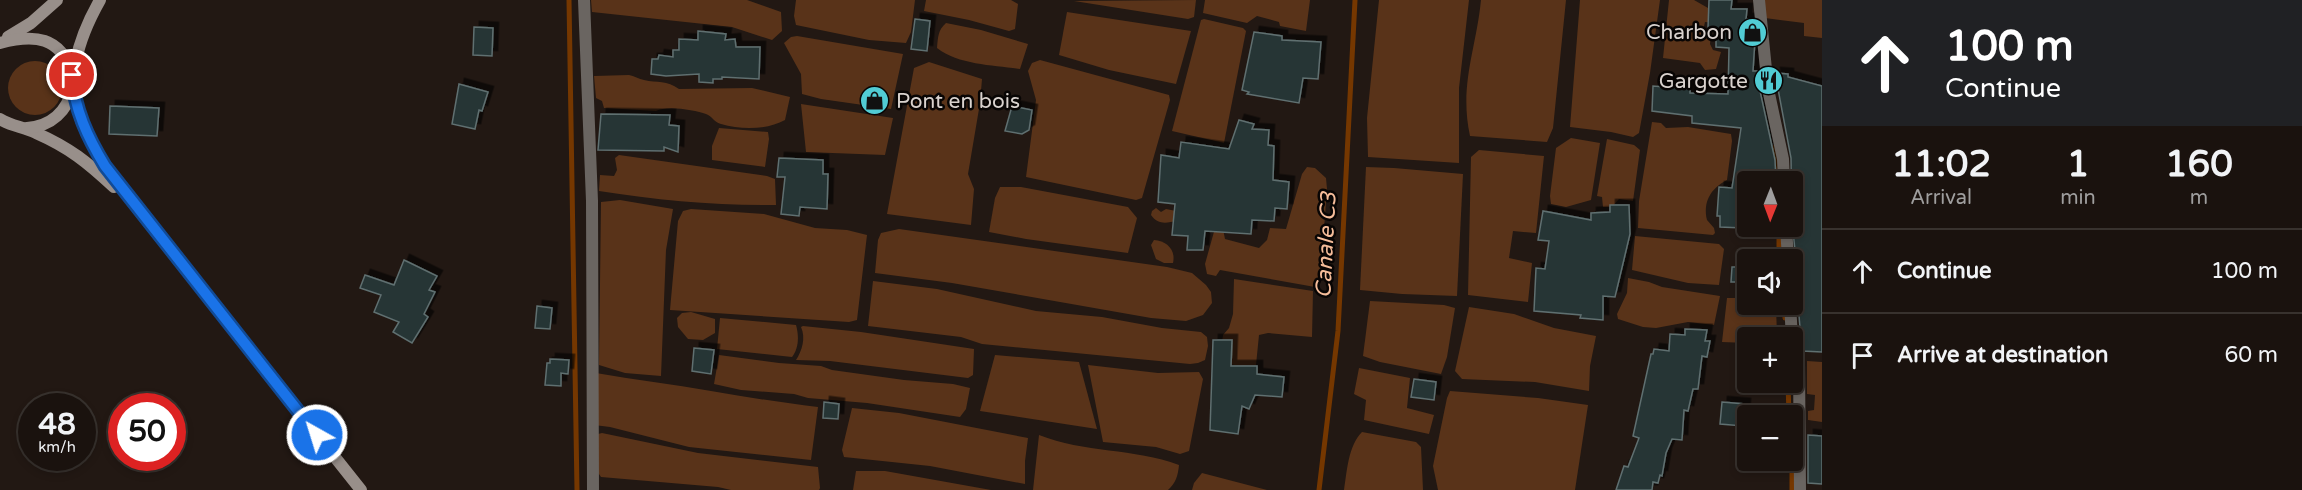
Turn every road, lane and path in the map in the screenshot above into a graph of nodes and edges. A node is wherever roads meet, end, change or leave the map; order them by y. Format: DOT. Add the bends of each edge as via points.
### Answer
graph roads {
  1 [pos="57,0"];
  2 [pos="100,0"];
  3 [pos="584,0"];
  4 [pos="1759,0"];
  5 [pos="0,43"];
  6 [pos="73,82"];
  7 [pos="2,122"];
  8 [pos="26,128"];
  9 [pos="1784,171"];
  10 [pos="141,213"];
  11 [pos="1799,393"];
  12 [pos="362,490"];
  13 [pos="593,490"];
  14 [pos="1800,490"];
  1 -- 5 [label="main road"];
  2 -- 6 [label="main road" via="82,37"];
  3 -- 13 [label="street" via="592,201"];
  4 -- 9 [label="street" via="1767,89"];
  5 -- 6 [label="main road" via="30,37 42,39 62,53"];
  6 -- 8 [label="main road" via="65,108 57,117"];
  6 -- 10 [label="main road" via="78,112 94,148"];
  7 -- 8 [label="main road"];
  8 -- 10 [label="main road" via="80,156"];
  10 -- 12 [label="main road"];
  11 -- 14 [label="street"];
}
